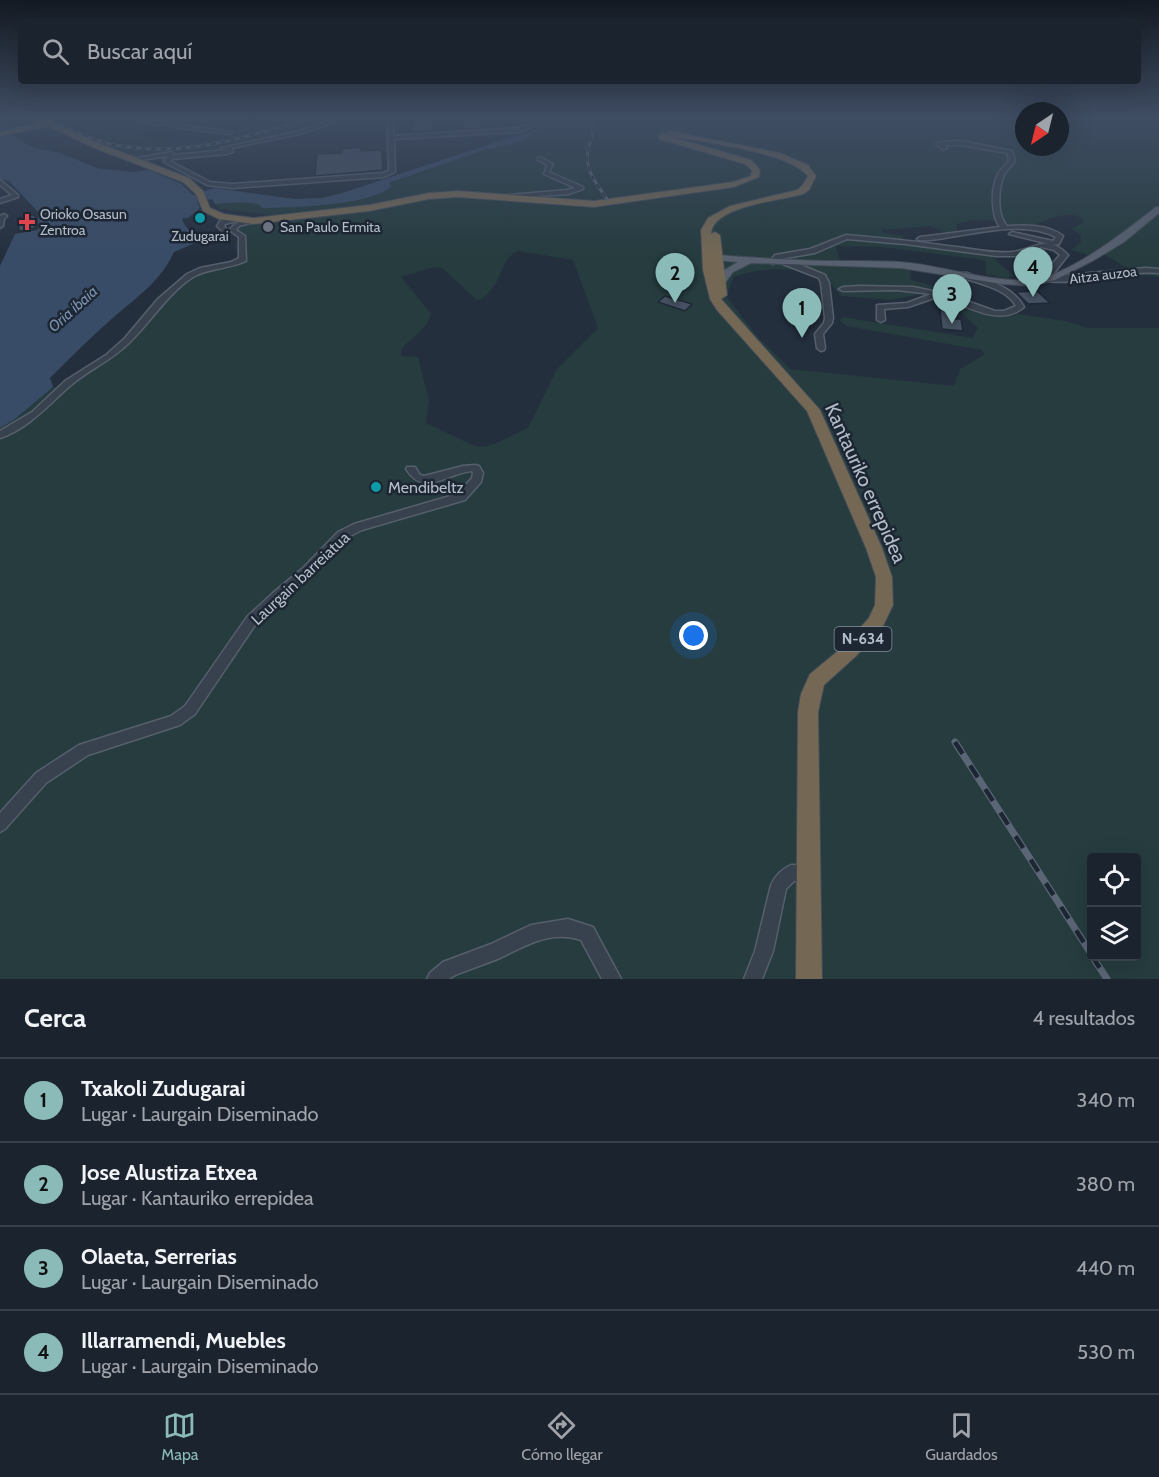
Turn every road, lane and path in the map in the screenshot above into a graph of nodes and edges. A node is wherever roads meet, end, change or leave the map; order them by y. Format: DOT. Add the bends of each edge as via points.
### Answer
graph roads {
  1 [pos="150,163"];
  2 [pos="169,163"];
  3 [pos="392,163"];
  4 [pos="547,163"];
  5 [pos="749,163"];
  6 [pos="795,163"];
  7 [pos="1011,163"];
  8 [pos="0,182"];
  9 [pos="3,188"];
  10 [pos="509,197"];
  11 [pos="0,201"];
  12 [pos="1159,209"];
  13 [pos="221,215"];
  14 [pos="4,216"];
  15 [pos="258,220"];
  16 [pos="0,226"];
  17 [pos="228,230"];
  18 [pos="1006,231"];
  19 [pos="711,239"];
  20 [pos="905,242"];
  21 [pos="1054,245"];
  22 [pos="717,258"];
  23 [pos="735,261"];
  24 [pos="773,262"];
  25 [pos="786,262"];
  26 [pos="1159,272"];
  27 [pos="964,275"];
  28 [pos="1047,279"];
  29 [pos="1031,283"];
  30 [pos="714,284"];
  31 [pos="843,289"];
  32 [pos="940,294"];
  33 [pos="881,320"];
  34 [pos="821,348"];
  35 [pos="0,435"];
  36 [pos="411,469"];
  37 [pos="0,824"];
  38 [pos="810,873"];
  39 [pos="436,979"];
  40 [pos="612,979"];
  41 [pos="753,979"];
  42 [pos="809,979"];
  1 -- 13 [label="highway, N-634" via="186,180"];
  2 -- 3 [label="street" via="214,185 232,186 384,175 392,172"];
  4 -- 10 [label="street" via="546,173 581,188"];
  5 -- 10 [label="highway, N-634" via="757,175 746,182 594,204"];
  6 -- 19 [label="highway, N-634" via="805,167 812,177 806,188 727,212 715,224"];
  7 -- 18 [label="street" via="1000,176 996,203 999,221"];
  8 -- 9 [label="street"];
  9 -- 11 [label="street" via="16,196"];
  10 -- 15 [label="highway, N-634" via="429,196 372,208"];
  12 -- 28 [label="main road" via="1121,240"];
  13 -- 15 [label="highway, N-634"];
  13 -- 17 [label="street" via="220,223"];
  13 -- 17 [label="street" via="218,227"];
  14 -- 16 [label="street"];
  15 -- 17 [label="street"];
  17 -- 35 [label="street" via="242,236 243,259 190,276 160,301 128,340 108,357 68,383 35,414"];
  18 -- 20 [label="street"];
  18 -- 21 [label="street"];
  18 -- 21 [label="street" via="1049,230 1061,239"];
  19 -- 22 [label="highway, N-634"];
  19 -- 23 [label="main road"];
  19 -- 30 [label="highway, N-634"];
  20 -- 21 [label="street" via="996,254 1016,254 1040,245"];
  20 -- 24 [label="street" via="846,237 812,251 778,257"];
  21 -- 29 [label="street" via="1064,253 1063,258"];
  22 -- 23 [label="main road"];
  22 -- 30 [label="highway" via="711,262"];
  23 -- 24 [label="main road"];
  23 -- 30 [label="main road"];
  24 -- 25 [label="main road"];
  25 -- 27 [label="main road" via="901,265"];
  25 -- 34 [label="street" via="818,274 825,283 829,318 819,334"];
  26 -- 28 [label="street, Aitza auzoa"];
  27 -- 29 [label="main road"];
  27 -- 32 [label="street" via="1017,298 1020,307 1007,313 988,312"];
  28 -- 29 [label="main road"];
  30 -- 38 [label="highway, Kantauriko errepidea / N-634" via="713,297 721,308 813,410 884,577 884,605 876,623 817,680 811,694"];
  31 -- 32 [label="street" via="901,288"];
  32 -- 33 [label="street" via="880,307"];
  36 -- 37 [label="street, Laurgain barreiatua" via="423,480 467,467 478,473 461,496 342,535 251,621 190,710 175,721 84,750 41,778"];
  38 -- 41 [label="street" via="791,873 779,885 764,951"];
  38 -- 42 [label="highway, Kantauriko errepidea / N-634"];
  39 -- 40 [label="street" via="449,968 531,933 568,927 586,933"];
}
